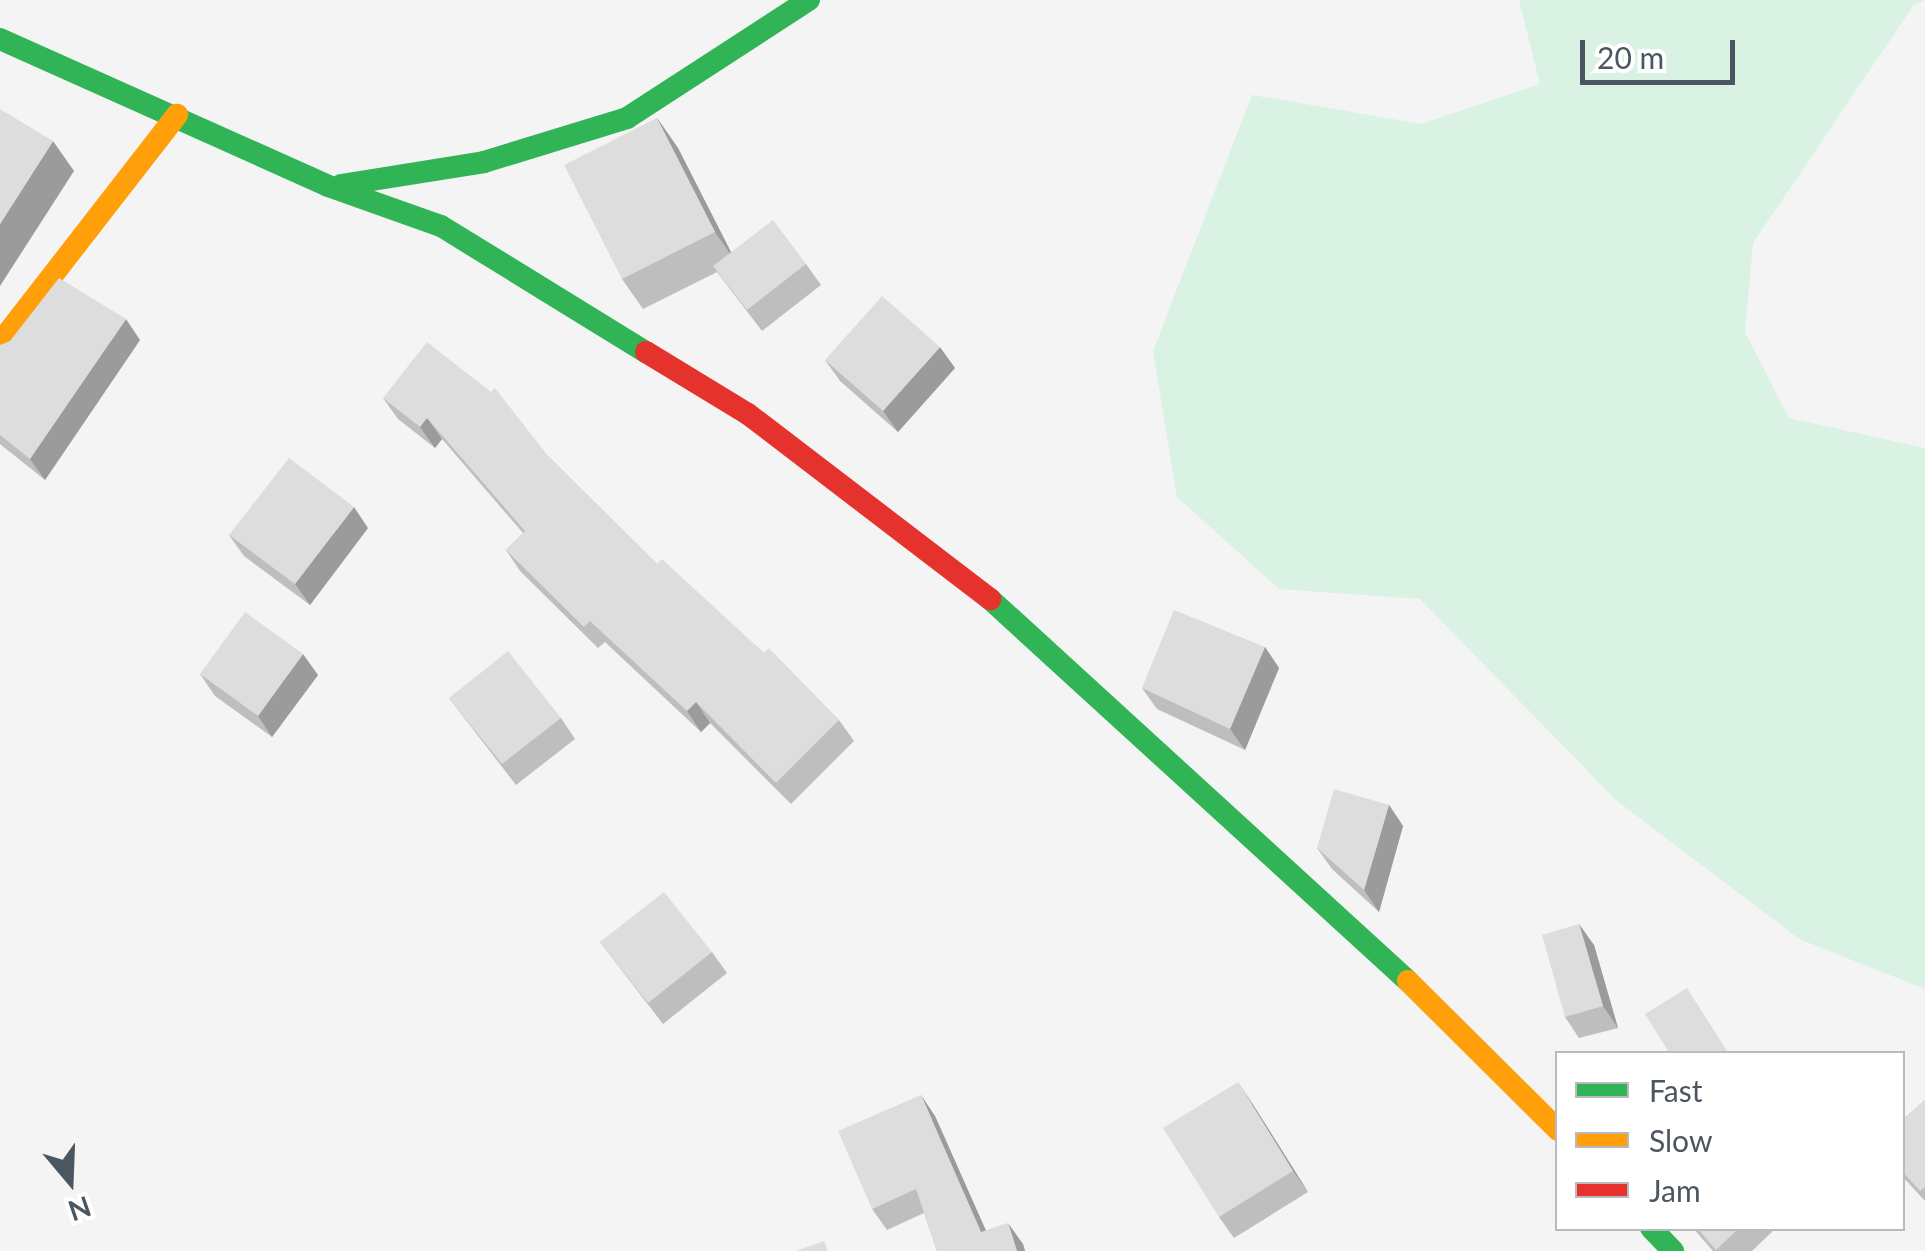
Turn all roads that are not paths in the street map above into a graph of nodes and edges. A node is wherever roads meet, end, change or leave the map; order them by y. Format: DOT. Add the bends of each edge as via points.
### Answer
graph roads {
  1 [pos="809,0"];
  2 [pos="0,38"];
  3 [pos="177,115"];
  4 [pos="328,186"];
  5 [pos="0,344"];
  6 [pos="1555,1127"];
  7 [pos="1654,1231"];
  8 [pos="1673,1251"];
  1 -- 4 [label="street" via="627,118 484,162"];
  2 -- 3 [label="street"];
  3 -- 4 [label="street"];
  3 -- 5 [label="street"];
  4 -- 6 [label="street" via="441,226 748,414 983,593 1388,962"];
  7 -- 8 [label="street"];
}
